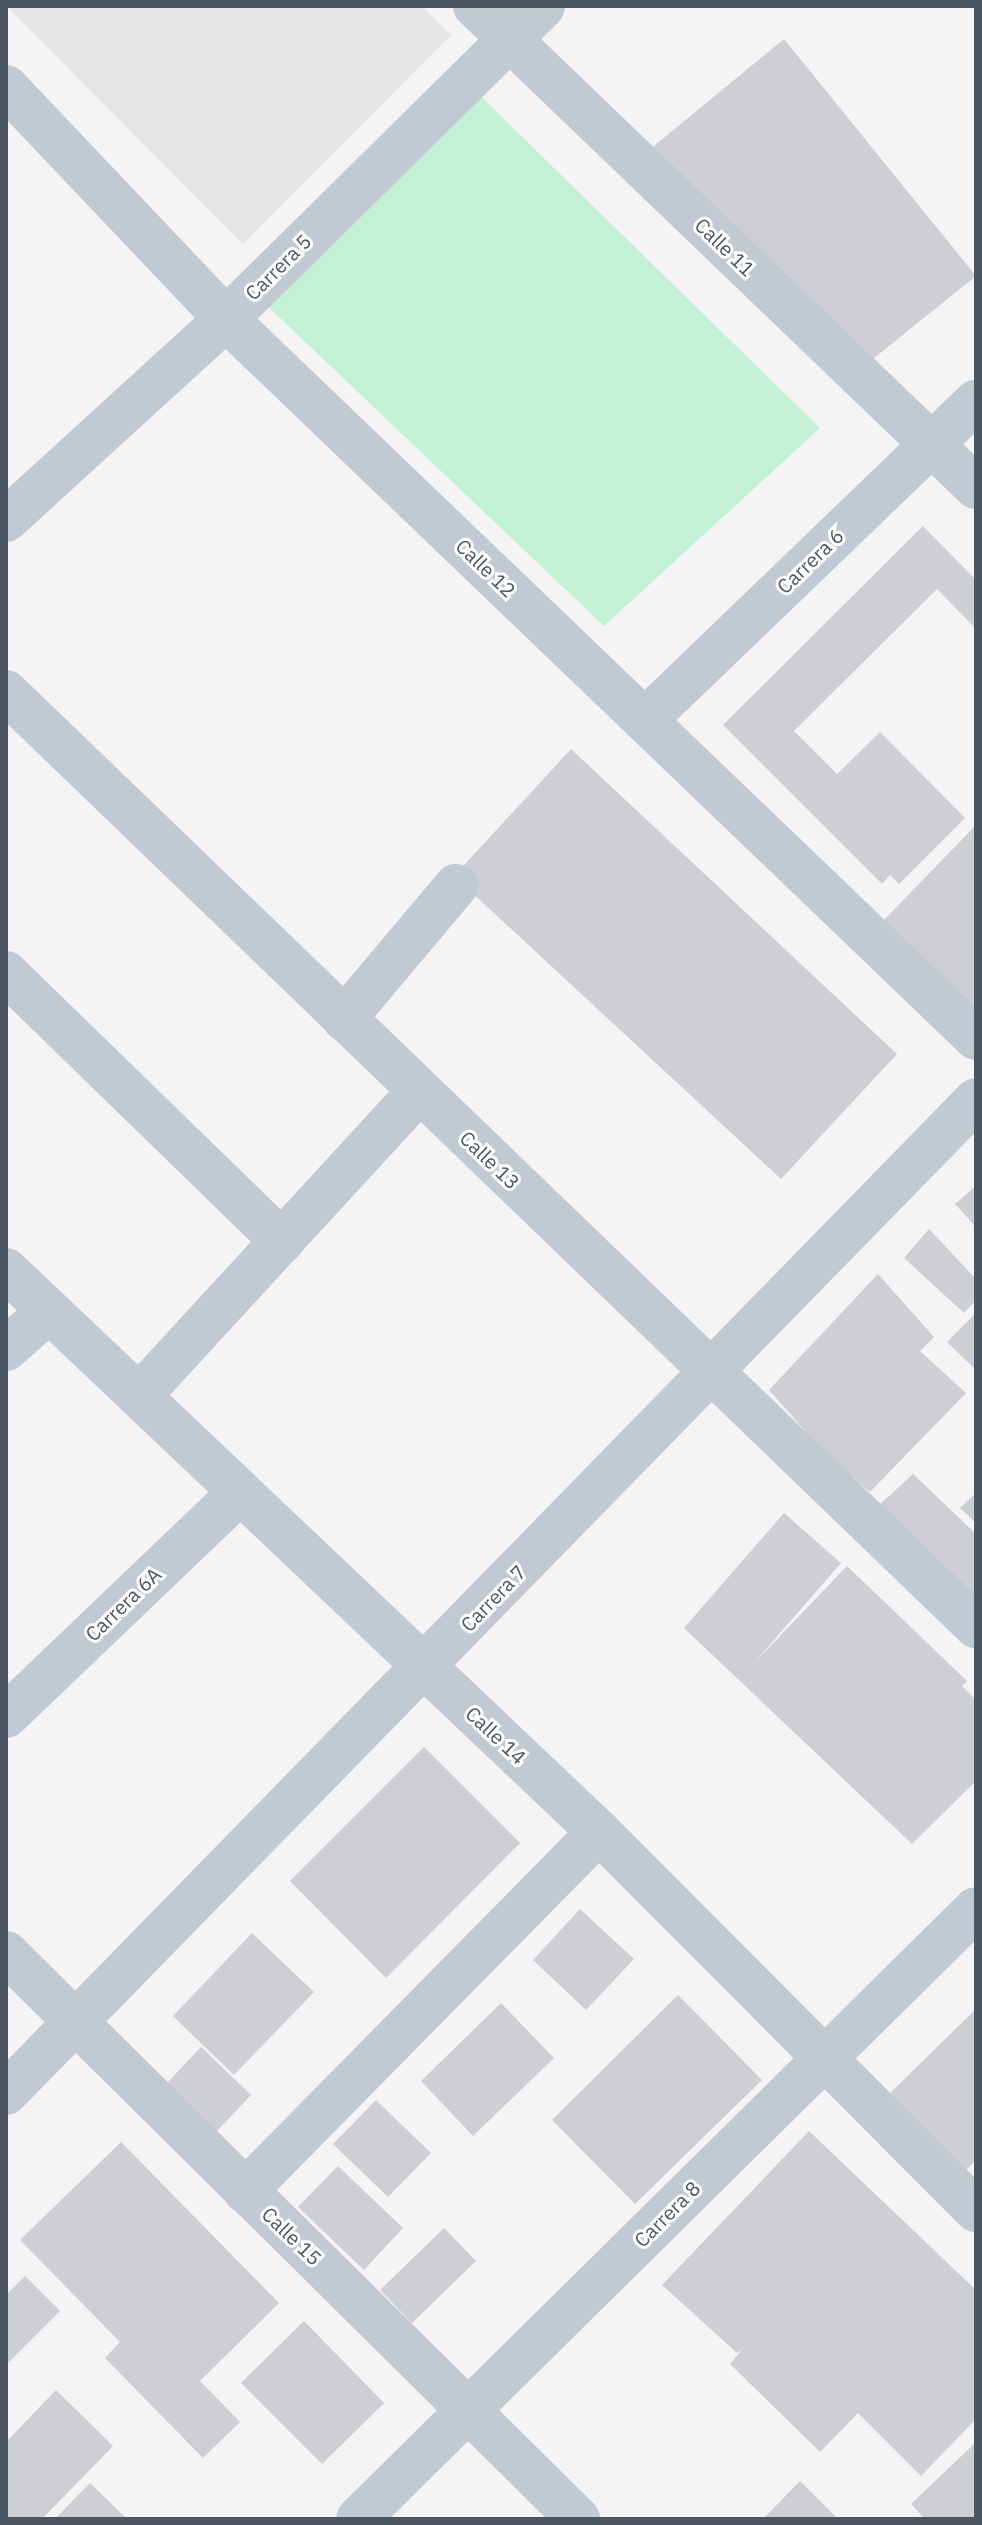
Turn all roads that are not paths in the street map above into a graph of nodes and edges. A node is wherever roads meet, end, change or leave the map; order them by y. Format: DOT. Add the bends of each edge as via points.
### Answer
graph roads {
  1 [pos="475,6"];
  2 [pos="543,6"];
  3 [pos="508,39"];
  4 [pos="6,87"];
  5 [pos="226,319"];
  6 [pos="976,402"];
  7 [pos="931,444"];
  8 [pos="976,487"];
  9 [pos="6,520"];
  10 [pos="6,692"];
  11 [pos="645,720"];
  12 [pos="456,886"];
  13 [pos="6,973"];
  14 [pos="344,1019"];
  15 [pos="976,1038"];
  16 [pos="419,1091"];
  17 [pos="976,1100"];
  18 [pos="282,1241"];
  19 [pos="6,1270"];
  20 [pos="49,1311"];
  21 [pos="6,1349"];
  22 [pos="710,1373"];
  23 [pos="139,1396"];
  24 [pos="240,1492"];
  25 [pos="976,1626"];
  26 [pos="425,1668"];
  27 [pos="6,1716"];
  28 [pos="599,1832"];
  29 [pos="976,1909"];
  30 [pos="6,1953"];
  31 [pos="77,2022"];
  32 [pos="825,2055"];
  33 [pos="6,2093"];
  34 [pos="245,2191"];
  35 [pos="976,2210"];
  36 [pos="470,2410"];
  37 [pos="358,2519"];
  38 [pos="578,2519"];
  1 -- 3 [label="street, Calle 11"];
  2 -- 3 [label="street, Carrera 5"];
  3 -- 5 [label="street, Carrera 5"];
  3 -- 7 [label="street, Calle 11"];
  4 -- 5 [label="street, Calle 12"];
  5 -- 9 [label="street, Carrera 5"];
  5 -- 11 [label="street, Calle 12"];
  6 -- 7 [label="street, Carrera 6"];
  7 -- 8 [label="street, Calle 11"];
  7 -- 11 [label="street, Carrera 6"];
  10 -- 14 [label="street, Calle 13"];
  11 -- 15 [label="street, Calle 12"];
  12 -- 14 [label="street"];
  13 -- 18 [label="street"];
  14 -- 16 [label="street, Calle 13"];
  16 -- 18 [label="street"];
  16 -- 22 [label="street, Calle 13"];
  17 -- 22 [label="street, Carrera 7"];
  18 -- 23 [label="street"];
  19 -- 20 [label="street, Calle 14"];
  20 -- 21 [label="street"];
  20 -- 23 [label="street, Calle 14"];
  22 -- 25 [label="street, Calle 13"];
  22 -- 26 [label="street, Carrera 7"];
  23 -- 24 [label="street, Calle 14"];
  24 -- 26 [label="street, Calle 14"];
  24 -- 27 [label="street, Carrera 6A"];
  26 -- 28 [label="street, Calle 14"];
  26 -- 31 [label="street, Carrera 7"];
  28 -- 32 [label="street, Calle 14"];
  28 -- 34 [label="street"];
  29 -- 32 [label="street, Carrera 8"];
  30 -- 31 [label="street, Calle 15"];
  31 -- 33 [label="street, Carrera 7"];
  31 -- 34 [label="street, Calle 15"];
  32 -- 35 [label="street, Calle 14"];
  32 -- 36 [label="street, Carrera 8"];
  34 -- 36 [label="street, Calle 15"];
  36 -- 37 [label="street, Carrera 8"];
  36 -- 38 [label="street, Calle 15"];
}
